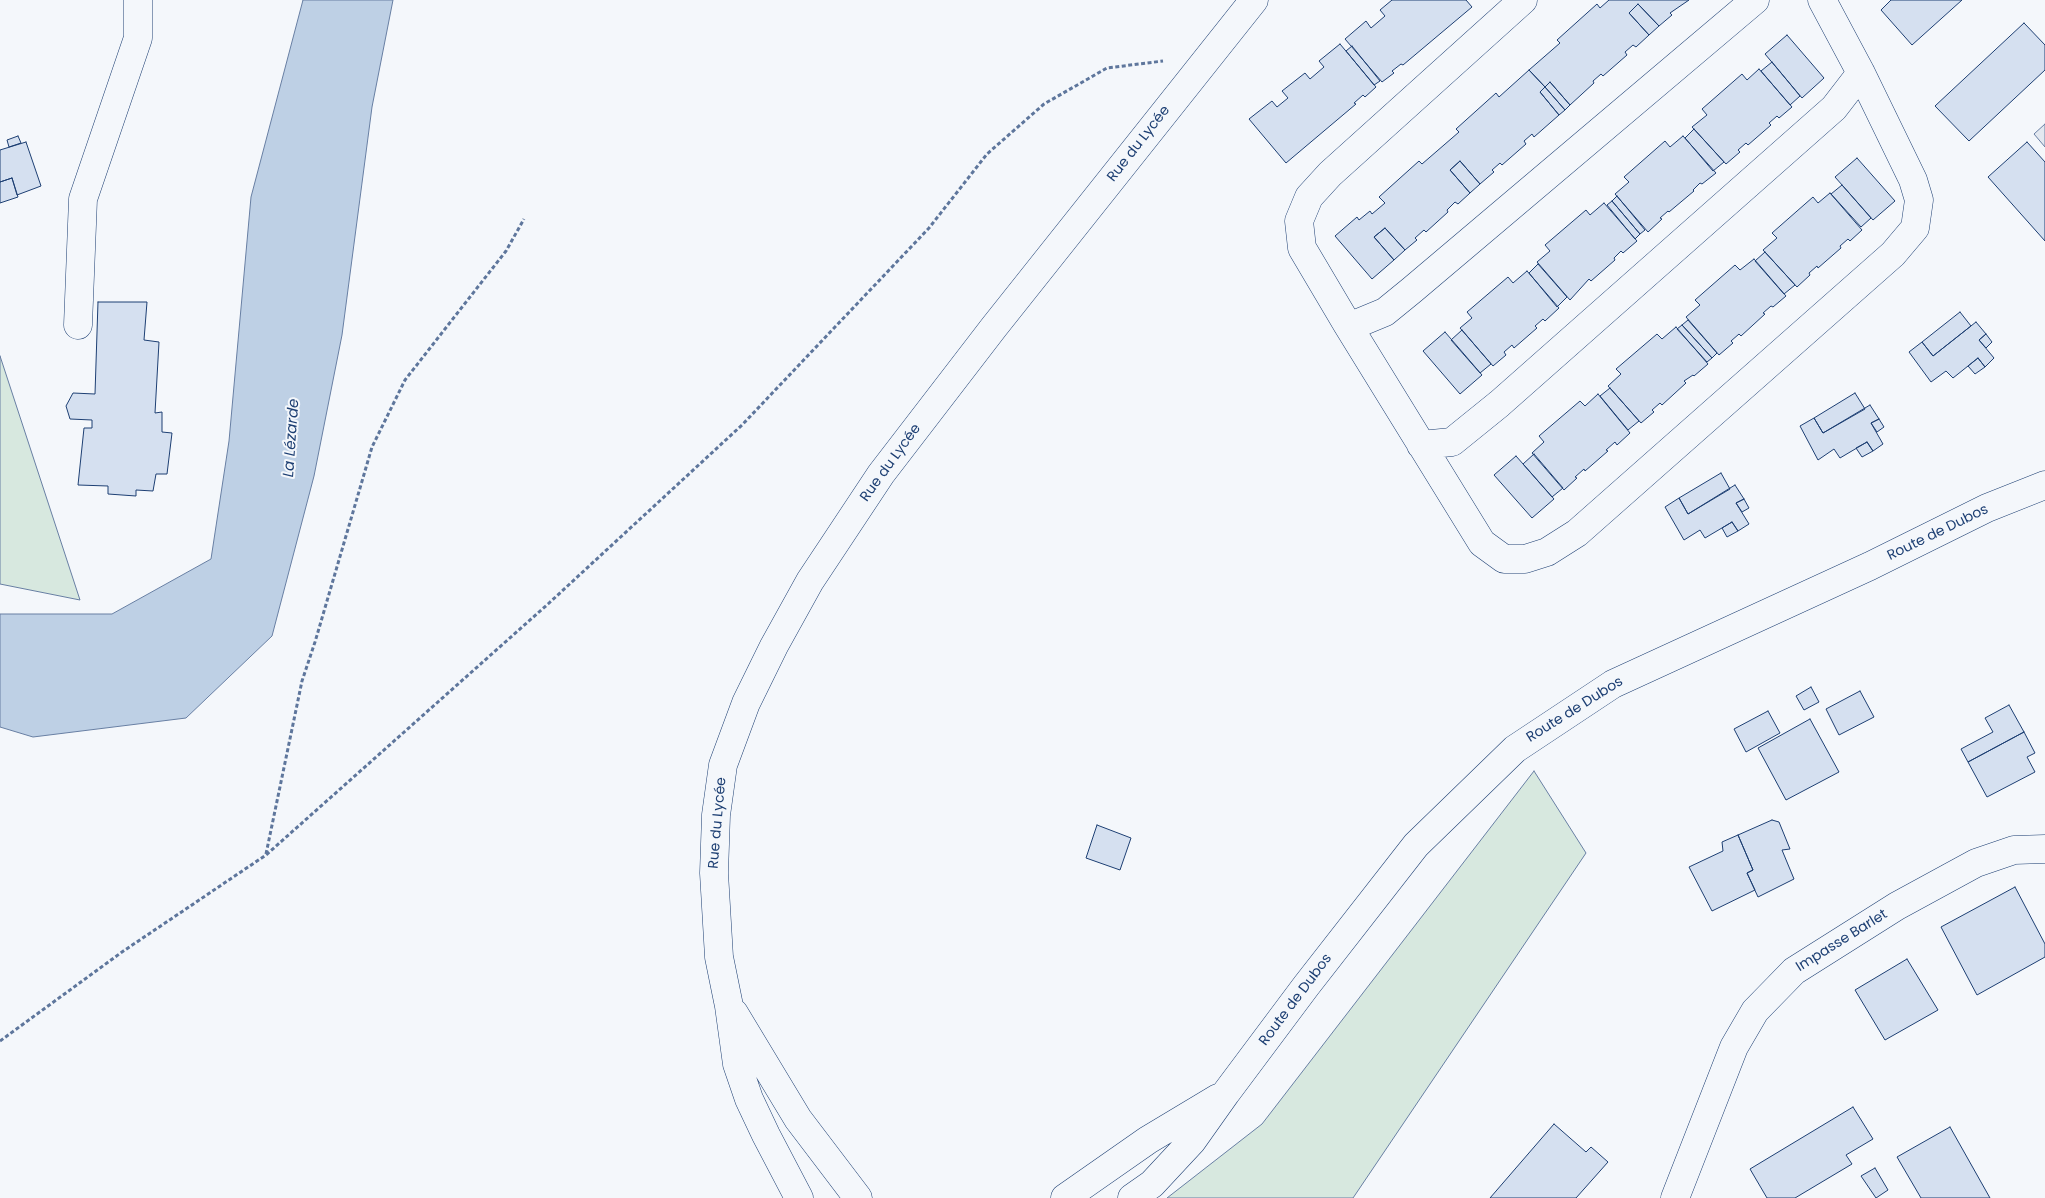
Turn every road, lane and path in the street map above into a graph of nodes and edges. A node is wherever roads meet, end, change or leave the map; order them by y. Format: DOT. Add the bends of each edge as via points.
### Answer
graph roads {
  1 [pos="138,0"];
  2 [pos="1254,0"];
  3 [pos="1523,0"];
  4 [pos="1755,0"];
  5 [pos="1822,0"];
  6 [pos="1201,65"];
  7 [pos="1861,73"];
  8 [pos="524,218"];
  9 [pos="1347,324"];
  10 [pos="78,326"];
  11 [pos="1421,445"];
  12 [pos="2045,485"];
  13 [pos="2045,849"];
  14 [pos="266,855"];
  15 [pos="729,1006"];
  16 [pos="0,1041"];
  17 [pos="1226,1093"];
  18 [pos="799,1198"];
  19 [pos="858,1198"];
  20 [pos="1065,1198"];
  21 [pos="1132,1198"];
  22 [pos="1675,1198"];
  1 -- 10 [label="street" via="138,38 83,199"];
  2 -- 6 [label="street, Rue du Lycée"];
  3 -- 9 [label="street" via="1309,196 1299,221 1302,248"];
  4 -- 9 [label="street" via="1385,312 1356,324"];
  5 -- 7 [label="street"];
  6 -- 14 [label="path" via="1158,60 1107,68 1044,104 987,154 929,228 742,425 548,604"];
  6 -- 15 [label="street, Rue du Lycée" via="881,474 810,581 774,646 746,703 724,765 716,815 716,913 719,957"];
  7 -- 11 [label="street" via="1834,108 1499,404 1452,442"];
  7 -- 11 [label="street" via="1913,180 1919,200 1914,228 1893,254 1577,533 1547,552 1525,559 1504,559 1482,543"];
  8 -- 14 [label="path" via="506,251 405,380 372,447 302,681"];
  9 -- 11 [label="street"];
  12 -- 17 [label="street, Route de Dubos" via="1987,508 1870,566 1613,684 1515,749 1416,845"];
  13 -- 22 [label="street, Impasse Barlet" via="2014,850 1976,863 1897,906 1794,971 1755,1010 1734,1047"];
  14 -- 16 [label="path" via="122,952"];
  15 -- 18 [label="street, Rue du Lycée" via="737,1064 749,1098"];
  15 -- 19 [label="street, Rue du Lycée" via="798,1119"];
  17 -- 20 [label="street, Route de Dubos" via="1148,1140"];
  17 -- 21 [label="street, Route de Dubos" via="1192,1141 1152,1184"];
}
